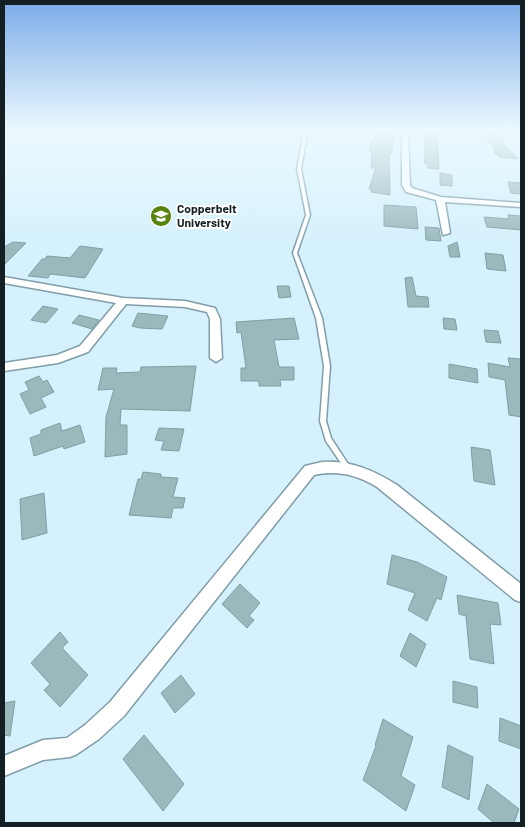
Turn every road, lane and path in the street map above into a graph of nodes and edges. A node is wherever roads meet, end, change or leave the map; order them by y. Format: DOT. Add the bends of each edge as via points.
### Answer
graph roads {
  1 [pos="299,169"];
  2 [pos="405,169"];
  3 [pos="440,199"];
  4 [pos="521,205"];
  5 [pos="446,233"];
  6 [pos="4,280"];
  7 [pos="123,301"];
  8 [pos="216,358"];
  9 [pos="4,367"];
  10 [pos="347,467"];
  11 [pos="521,594"];
  12 [pos="4,766"];
  1 -- 10 [label="lane" via="308,216 295,253 318,318 327,366 323,421 328,439"];
  2 -- 3 [label="street" via="409,190"];
  3 -- 4 [label="street"];
  3 -- 5 [label="street"];
  6 -- 7 [label="street"];
  7 -- 8 [label="street" via="184,304 211,310"];
  7 -- 9 [label="street" via="84,349 58,359"];
  10 -- 11 [label="street" via="370,474 392,489"];
  10 -- 12 [label="street" via="325,466 310,470 123,701 92,732 70,747 43,750"];
}
